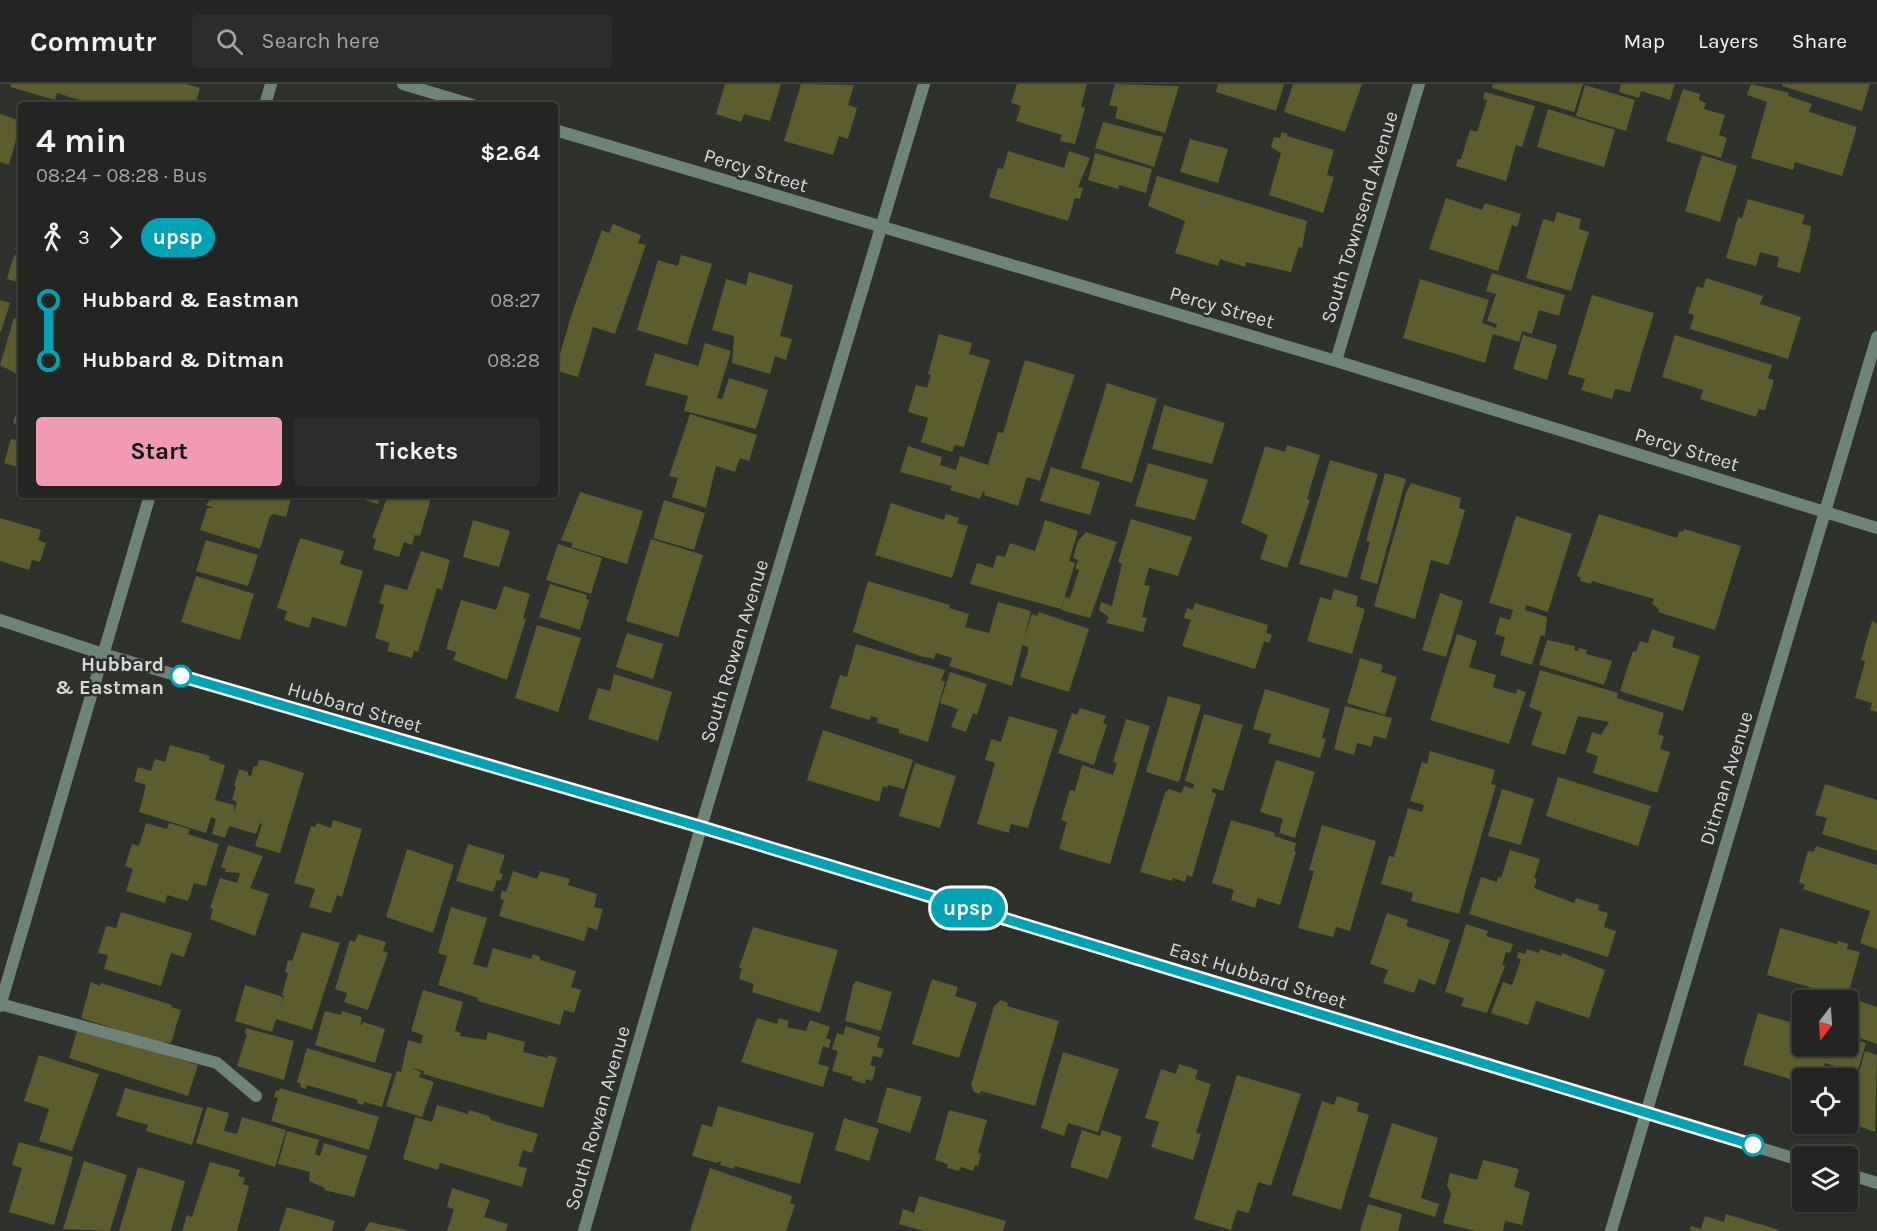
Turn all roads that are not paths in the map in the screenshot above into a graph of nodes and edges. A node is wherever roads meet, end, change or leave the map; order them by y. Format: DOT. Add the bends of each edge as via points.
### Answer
graph roads {
  1 [pos="271,84"];
  2 [pos="403,84"];
  3 [pos="924,84"];
  4 [pos="1419,84"];
  5 [pos="266,102"];
  6 [pos="463,102"];
  7 [pos="558,131"];
  8 [pos="882,228"];
  9 [pos="1877,337"];
  10 [pos="1336,361"];
  11 [pos="149,498"];
  12 [pos="1825,513"];
  13 [pos="1877,528"];
  14 [pos="0,620"];
  15 [pos="103,654"];
  16 [pos="701,827"];
  17 [pos="0,1005"];
  18 [pos="256,1096"];
  19 [pos="1647,1113"];
  20 [pos="1792,1158"];
  21 [pos="1858,1177"];
  22 [pos="1877,1183"];
  23 [pos="584,1231"];
  24 [pos="1611,1231"];
  1 -- 5 [label="street"];
  2 -- 6 [label="street"];
  3 -- 8 [label="street, South Rowan Avenue"];
  4 -- 10 [label="street, South Townsend Avenue"];
  7 -- 8 [label="street, Percy Street"];
  8 -- 10 [label="street, Percy Street"];
  8 -- 16 [label="street, South Rowan Avenue"];
  9 -- 12 [label="street, Ditman Avenue"];
  10 -- 12 [label="street, Percy Street"];
  11 -- 15 [label="street"];
  12 -- 13 [label="street, Percy Street"];
  12 -- 19 [label="street, Ditman Avenue"];
  14 -- 15 [label="street, Hubbard Street"];
  15 -- 16 [label="street, Hubbard Street"];
  15 -- 17 [label="street"];
  16 -- 19 [label="street, East Hubbard Street"];
  16 -- 23 [label="street, South Rowan Avenue"];
  17 -- 18 [label="street" via="217,1063"];
  19 -- 20 [label="street, East Hubbard Street"];
  19 -- 24 [label="street, Ditman Avenue"];
  21 -- 22 [label="street"];
}
